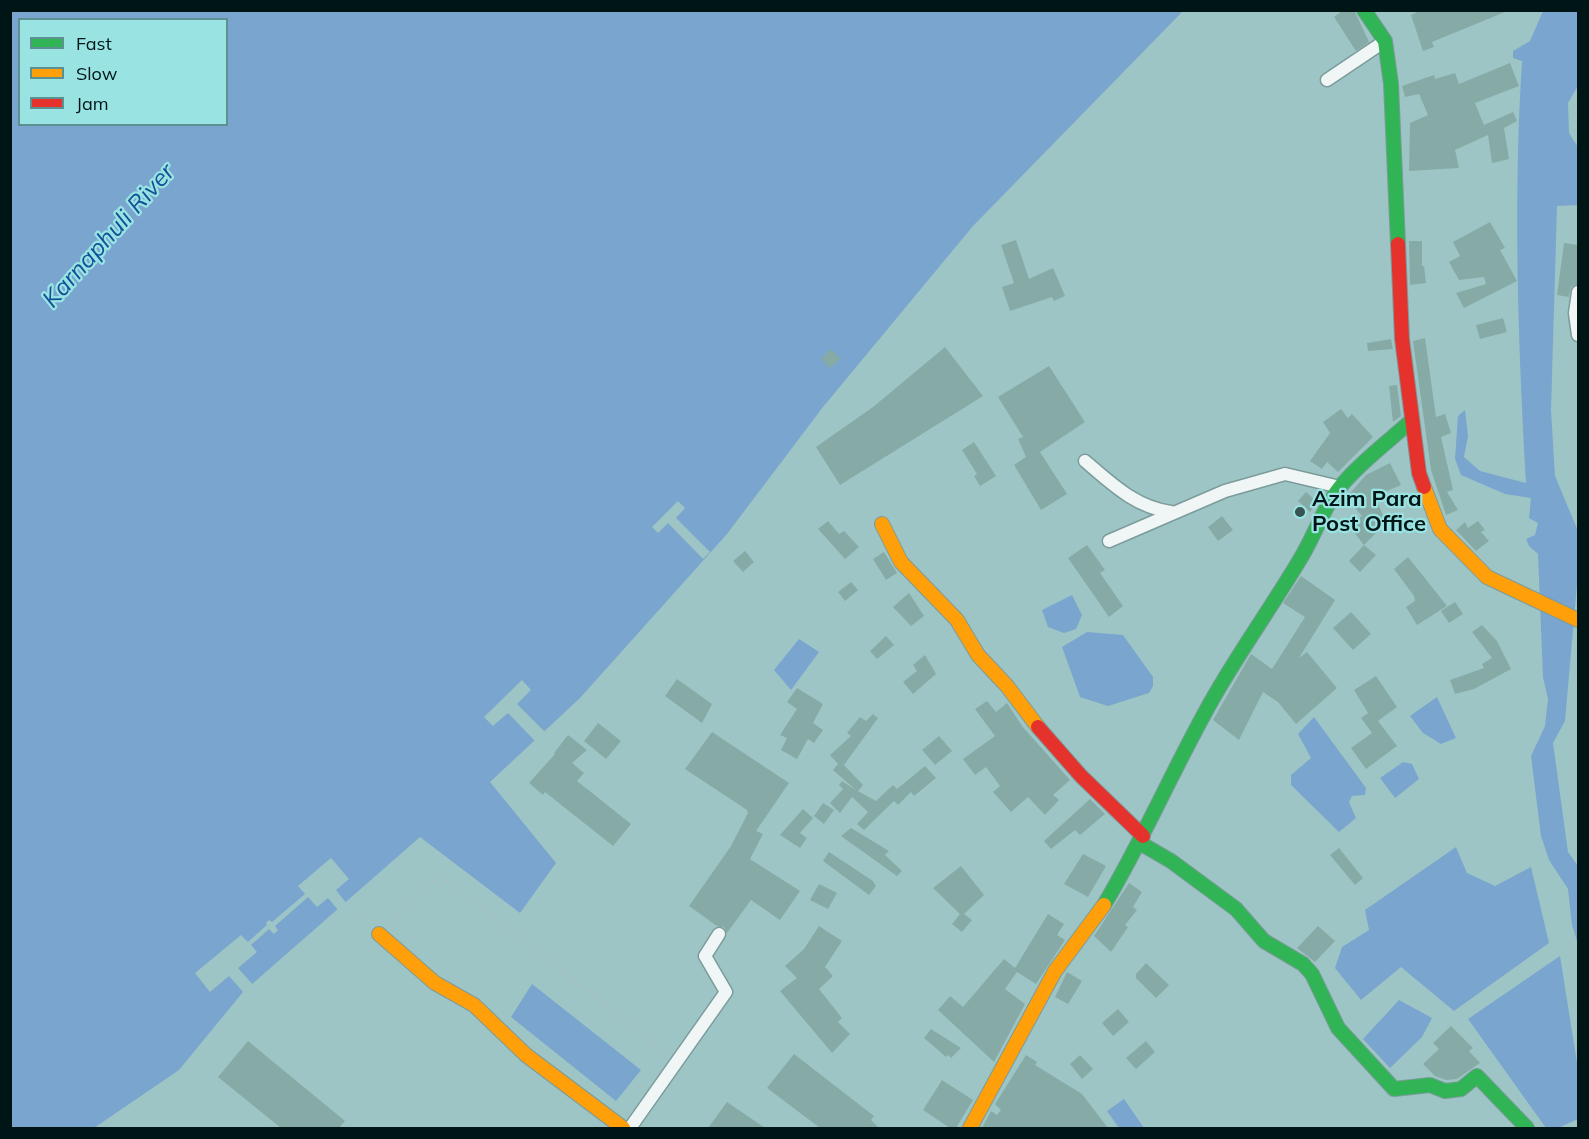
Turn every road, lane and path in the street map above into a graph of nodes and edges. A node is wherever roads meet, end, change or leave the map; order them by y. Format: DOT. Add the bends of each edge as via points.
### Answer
graph roads {
  1 [pos="1364,10"];
  2 [pos="1384,41"];
  3 [pos="1327,80"];
  4 [pos="1578,292"];
  5 [pos="1578,335"];
  6 [pos="1411,421"];
  7 [pos="1085,460"];
  8 [pos="1340,487"];
  9 [pos="1172,513"];
  10 [pos="882,524"];
  11 [pos="1109,541"];
  12 [pos="1578,620"];
  13 [pos="1142,839"];
  14 [pos="365,917"];
  15 [pos="379,934"];
  16 [pos="719,934"];
  17 [pos="678,1062"];
  18 [pos="623,1128"];
  19 [pos="630,1128"];
  20 [pos="970,1128"];
  21 [pos="1527,1128"];
  1 -- 2 [label="street"];
  2 -- 3 [label="street"];
  2 -- 6 [label="street" via="1396,148 1401,316"];
  4 -- 5 [label="street"];
  6 -- 8 [label="street"];
  6 -- 12 [label="street" via="1419,473 1440,529 1487,577"];
  7 -- 9 [label="street" via="1120,491 1150,509"];
  8 -- 9 [label="street" via="1285,474 1225,491"];
  8 -- 13 [label="street" via="1300,560 1213,698"];
  9 -- 11 [label="street"];
  10 -- 13 [label="street" via="901,562 957,620 978,656 1007,686 1051,744"];
  13 -- 20 [label="street" via="1100,911 1055,971"];
  13 -- 21 [label="street" via="1236,909 1264,941 1303,964 1312,974 1338,1028 1394,1089 1430,1085 1444,1091 1461,1089 1477,1076"];
  14 -- 15 [label="path"];
  15 -- 17 [label="path" via="440,875"];
  15 -- 18 [label="street" via="435,983 474,1005 526,1056"];
  16 -- 17 [label="street" via="705,956 726,992"];
  17 -- 19 [label="street"];
}
